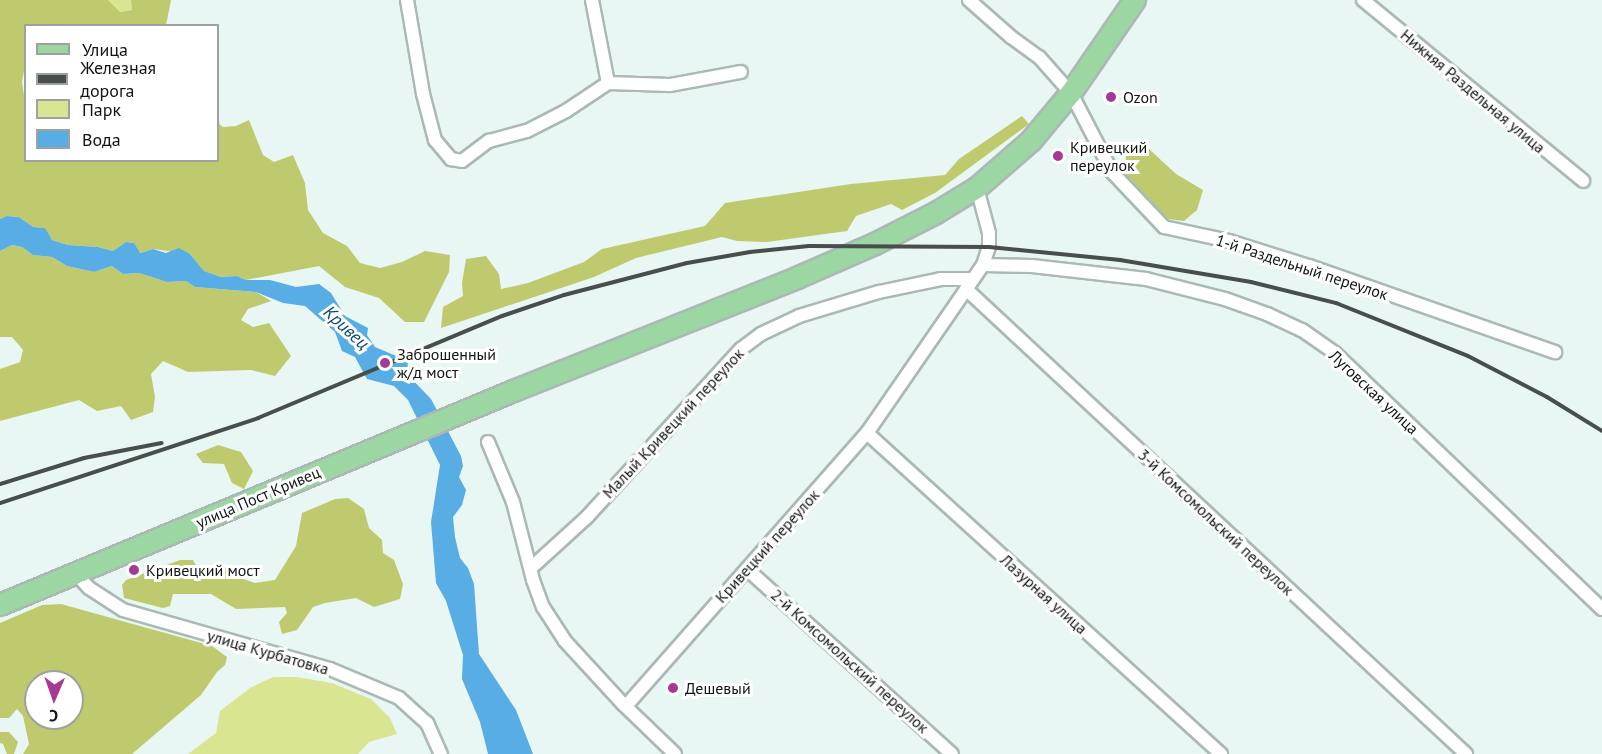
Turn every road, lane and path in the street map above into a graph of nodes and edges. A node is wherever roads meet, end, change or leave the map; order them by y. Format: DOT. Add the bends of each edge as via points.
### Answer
graph roads {
  1 [pos="407,0"];
  2 [pos="592,0"];
  3 [pos="969,0"];
  4 [pos="1135,0"];
  5 [pos="1363,0"];
  6 [pos="741,72"];
  7 [pos="608,83"];
  8 [pos="1071,93"];
  9 [pos="1583,181"];
  10 [pos="977,188"];
  11 [pos="983,266"];
  12 [pos="970,284"];
  13 [pos="1555,352"];
  14 [pos="867,433"];
  15 [pos="488,442"];
  16 [pos="531,568"];
  17 [pos="747,569"];
  18 [pos="76,574"];
  19 [pos="0,605"];
  20 [pos="1602,609"];
  21 [pos="626,706"];
  22 [pos="441,754"];
  23 [pos="675,754"];
  24 [pos="952,754"];
  25 [pos="1221,754"];
  26 [pos="1466,754"];
  1 -- 7 [label="street" via="435,140 451,159 462,161 489,141 526,131"];
  2 -- 7 [label="street"];
  3 -- 8 [label="street, 1-й Раздельный переулок" via="1039,57"];
  4 -- 8 [label="main road"];
  5 -- 9 [label="street, Нижняя Раздельная улица"];
  6 -- 7 [label="street" via="670,85"];
  8 -- 10 [label="main road" via="1031,141"];
  8 -- 13 [label="street, 1-й Раздельный переулок" via="1112,172 1164,228 1229,241 1309,266"];
  10 -- 11 [label="street, Кривецкий переулок" via="989,233"];
  10 -- 18 [label="main road, улица Пост Кривец" via="875,244"];
  11 -- 12 [label="street, Кривецкий переулок"];
  11 -- 20 [label="street, Луговская улица" via="1032,266 1146,279 1225,299 1302,330 1335,353"];
  12 -- 14 [label="street, Кривецкий переулок"];
  12 -- 16 [label="street, Малый Кривецкий переулок" via="941,279 879,292 800,316 761,334 741,349 587,517"];
  12 -- 26 [label="street, 3-й Комсомольский переулок"];
  14 -- 17 [label="street, Кривецкий переулок"];
  14 -- 25 [label="street, Лазурная улица"];
  15 -- 16 [label="street" via="513,502"];
  16 -- 21 [label="street" via="543,608 565,641"];
  17 -- 21 [label="street, Кривецкий переулок"];
  17 -- 24 [label="street, 2-й Комсомольский переулок"];
  18 -- 19 [label="main road, улица Пост Кривец"];
  18 -- 22 [label="street, улица Курбатовка" via="89,588 123,610 330,669 399,698 427,723"];
  21 -- 23 [label="street"];
}
